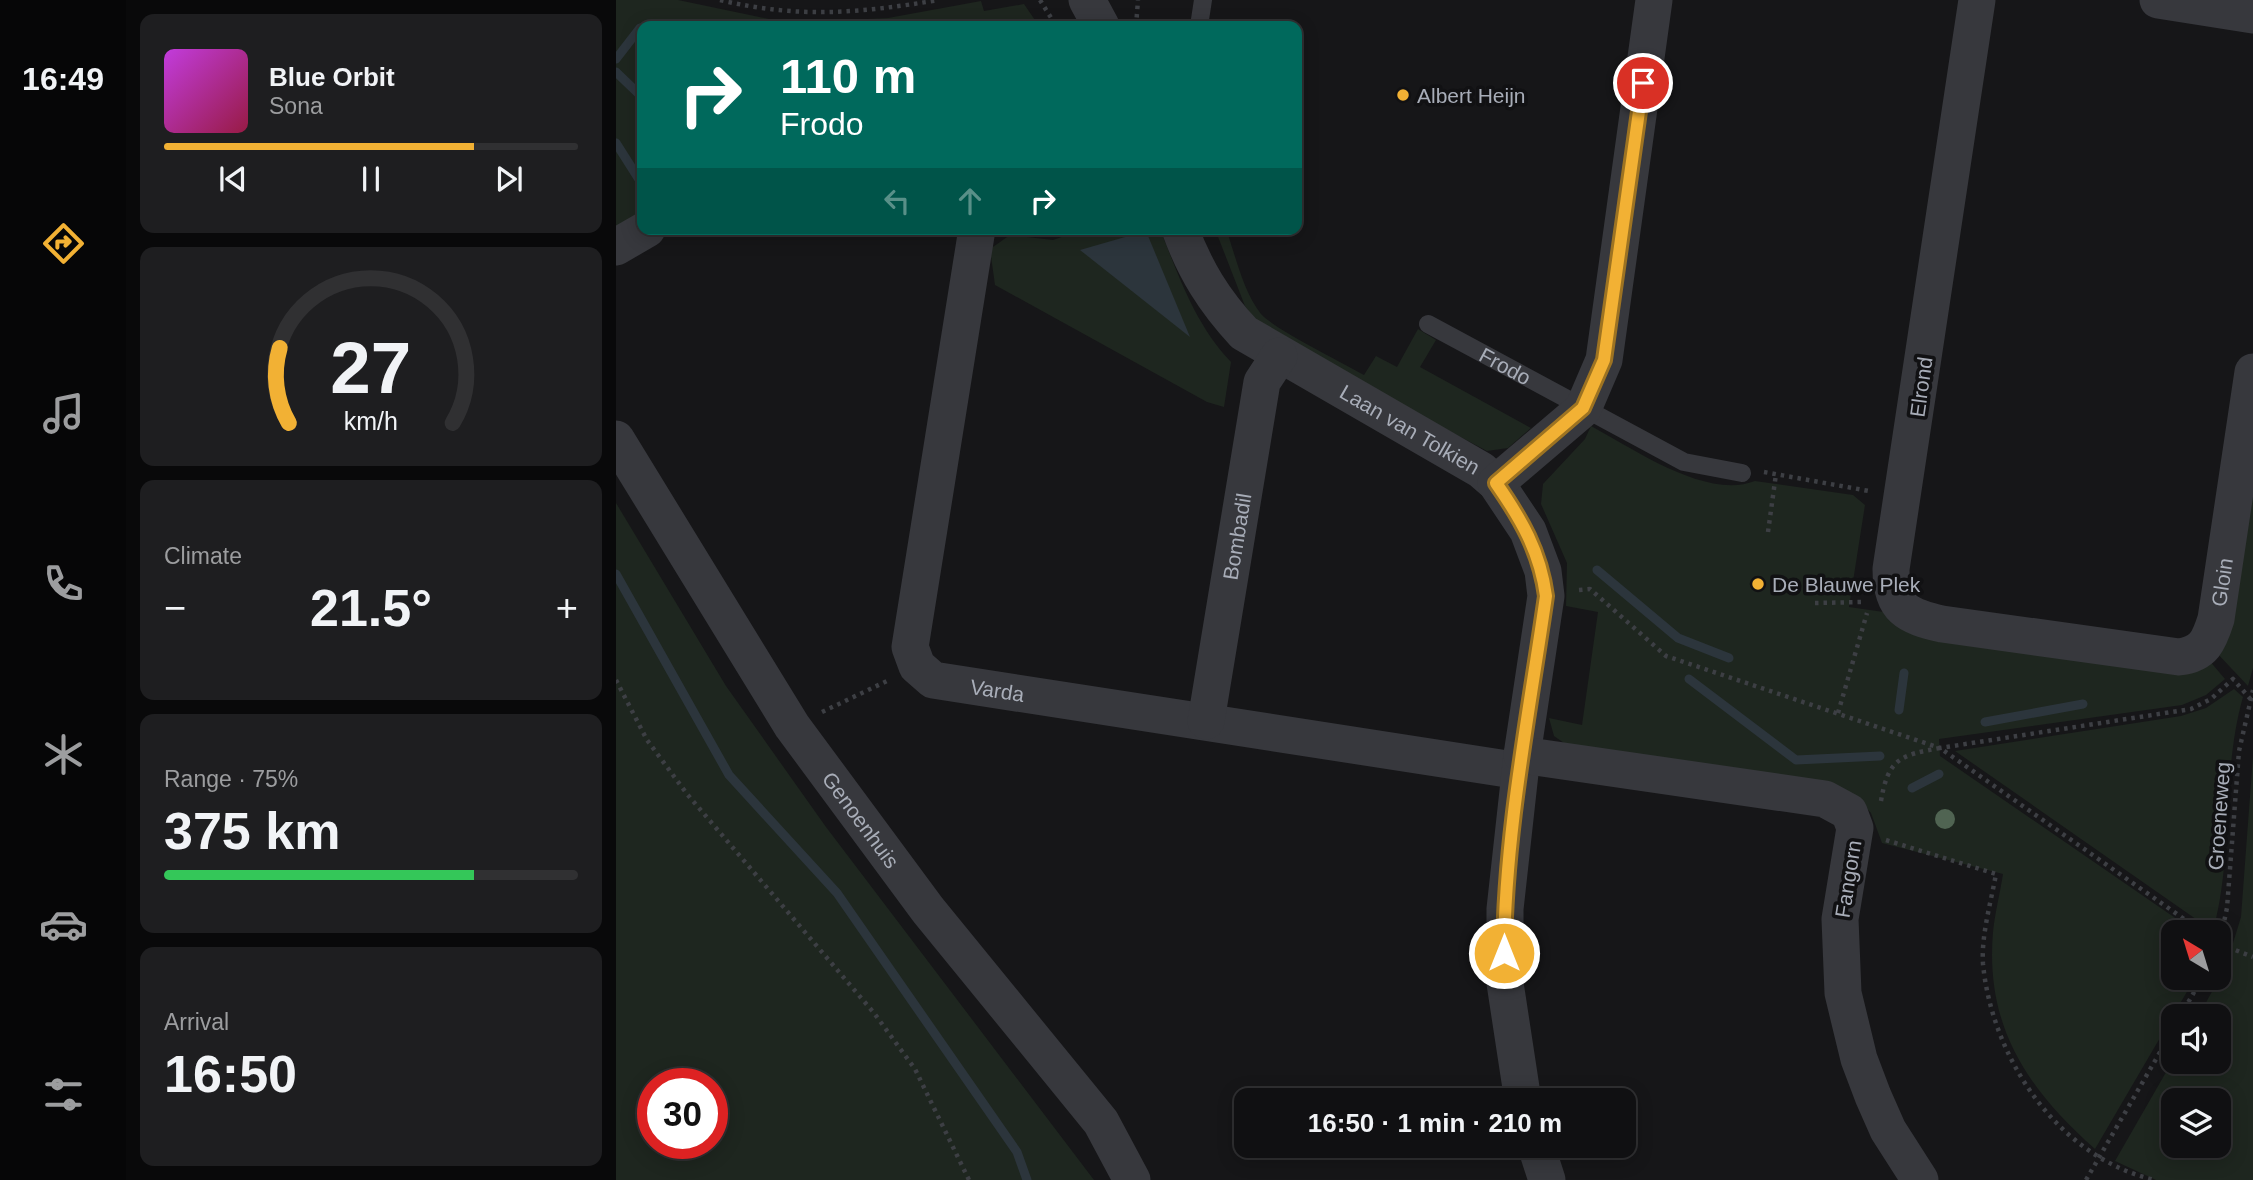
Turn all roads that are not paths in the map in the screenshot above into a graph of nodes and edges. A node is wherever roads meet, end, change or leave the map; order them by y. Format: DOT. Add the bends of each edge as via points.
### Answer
graph roads {
  1 [pos="1087,0"];
  2 [pos="1109,0"];
  3 [pos="1203,0"];
  4 [pos="1654,0"];
  5 [pos="1977,0"];
  6 [pos="2158,0"];
  7 [pos="2253,15"];
  8 [pos="1098,21"];
  9 [pos="1114,21"];
  10 [pos="1200,21"];
  11 [pos="637,235"];
  12 [pos="976,235"];
  13 [pos="1182,235"];
  14 [pos="616,247"];
  15 [pos="1428,324"];
  16 [pos="1279,356"];
  17 [pos="2253,372"];
  18 [pos="1583,408"];
  19 [pos="616,439"];
  20 [pos="1742,473"];
  21 [pos="1496,483"];
  22 [pos="2062,641"];
  23 [pos="1206,721"];
  24 [pos="1521,763"];
  25 [pos="1521,1088"];
  26 [pos="1540,1158"];
  27 [pos="1132,1180"];
  28 [pos="1547,1180"];
  29 [pos="1920,1180"];
  1 -- 8 [label="street"];
  2 -- 9 [label="street"];
  3 -- 10 [label="lane"];
  4 -- 18 [label="street" via="1604,360"];
  5 -- 22 [label="street, Elrond" via="1891,583 1904,611 1942,624"];
  6 -- 7 [label="street"];
  11 -- 14 [label="street"];
  12 -- 23 [label="street, Varda" via="910,647 917,666 933,680"];
  13 -- 16 [label="street, Laan van Tolkien" via="1194,267 1216,303 1244,333"];
  15 -- 18 [label="lane, Frodo"];
  16 -- 21 [label="street, Laan van Tolkien" via="1463,457"];
  16 -- 23 [label="street, Bombadil" via="1262,382"];
  17 -- 22 [label="street, Gloin" via="2216,619 2206,646 2179,657"];
  18 -- 20 [label="lane, Frodo" via="1684,461"];
  18 -- 21 [label="street"];
  19 -- 27 [label="street, Genoenhuis" via="792,726 928,910 1101,1122"];
  21 -- 24 [label="street, Laan van Tolkien" via="1528,531 1543,572 1546,596"];
  23 -- 24 [label="street, Varda"];
  24 -- 25 [label="street, Laan van Tolkien" via="1505,909 1505,973"];
  24 -- 29 [label="street, Fangorn" via="1825,799 1849,812 1864,838 1840,919 1847,1014 1859,1059 1888,1130"];
  26 -- 28 [label="street"];
}
